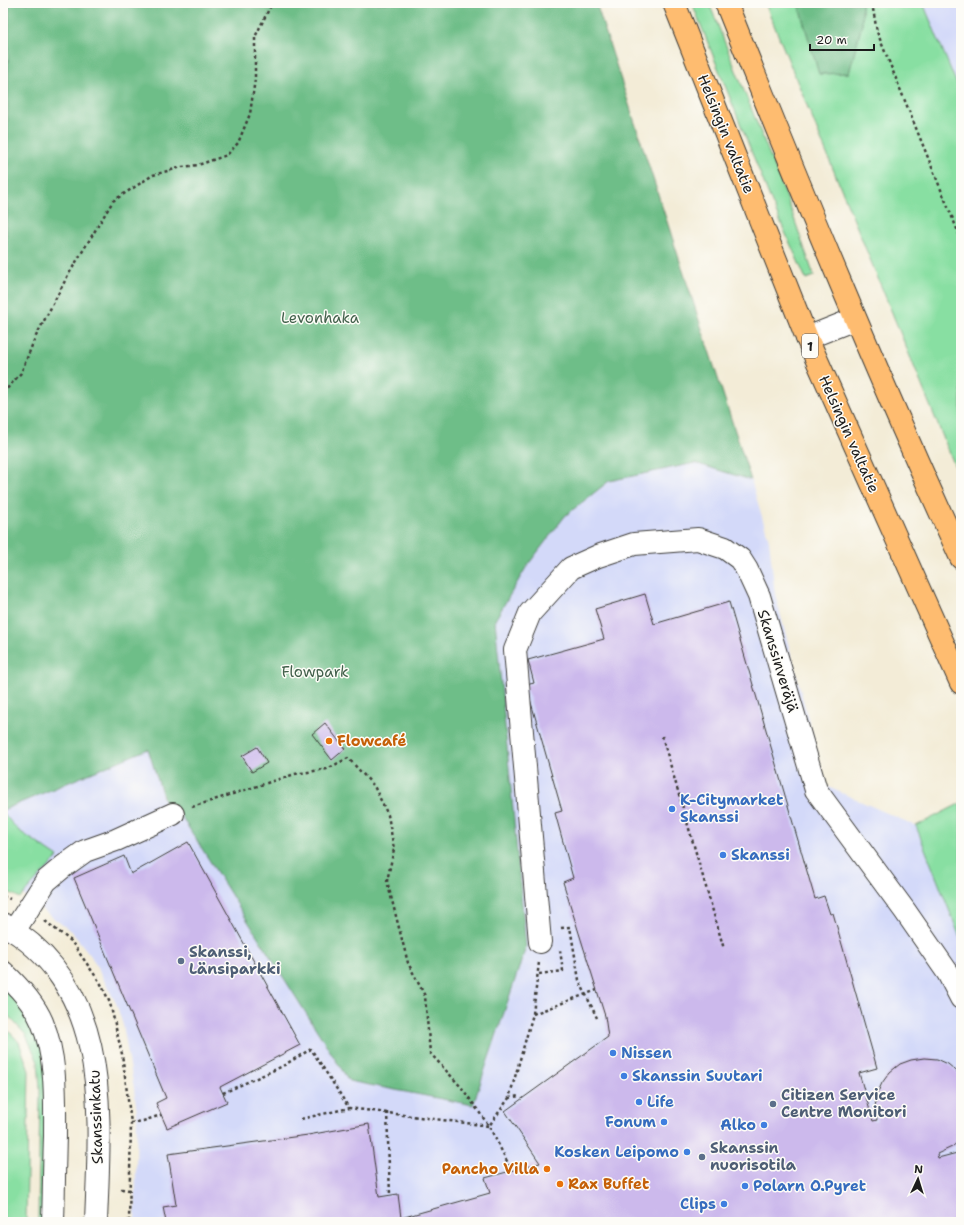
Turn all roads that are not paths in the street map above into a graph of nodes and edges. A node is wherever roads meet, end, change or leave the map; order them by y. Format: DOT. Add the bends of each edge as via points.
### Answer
graph roads {
  1 [pos="674,3"];
  2 [pos="726,3"];
  3 [pos="856,319"];
  4 [pos="807,338"];
  5 [pos="961,558"];
  6 [pos="961,683"];
  7 [pos="173,814"];
  8 [pos="8,928"];
  9 [pos="553,941"];
  10 [pos="3,972"];
  11 [pos="961,998"];
  12 [pos="53,1222"];
  13 [pos="96,1222"];
  1 -- 4 [label="highway, Helsingin valtatie / 1"];
  2 -- 3 [label="highway" via="808,209"];
  3 -- 4 [label="street"];
  3 -- 5 [label="highway" via="914,456"];
  4 -- 6 [label="highway, Helsingin valtatie / 1"];
  7 -- 8 [label="street" via="85,851 46,881"];
  8 -- 13 [label="street, Skanssinkatu" via="44,956 57,972 74,997 90,1040 97,1077 98,1103"];
  9 -- 11 [label="street, Skanssinveräjä" via="515,650 530,613 571,568 634,544 698,539 725,548 740,559 747,570 759,596 816,790 948,973"];
  10 -- 12 [label="street" via="16,984 42,1021 51,1052 55,1092"];
}
